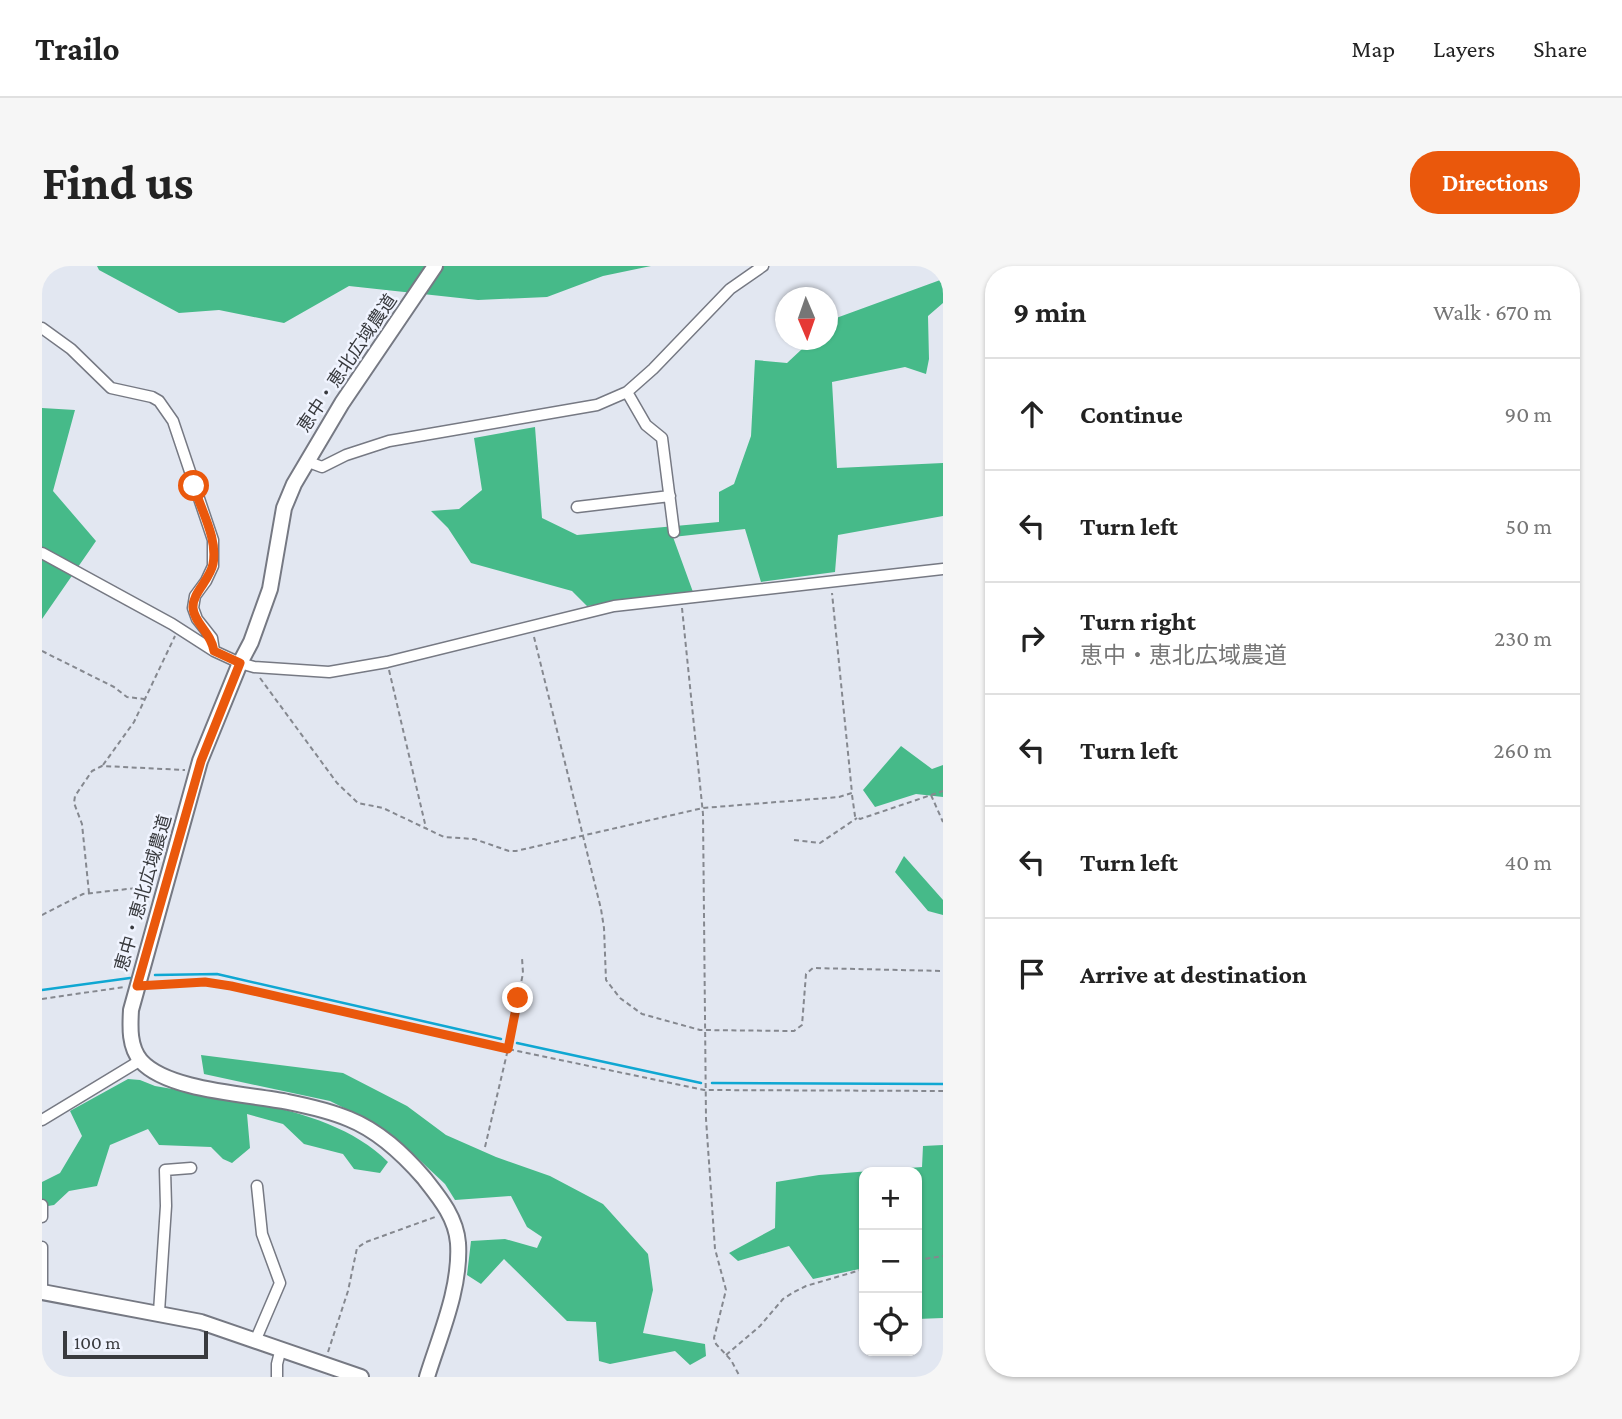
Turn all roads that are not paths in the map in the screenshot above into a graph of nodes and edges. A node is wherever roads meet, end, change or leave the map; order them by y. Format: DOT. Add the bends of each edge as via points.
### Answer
graph roads {
  1 [pos="435,266"];
  2 [pos="763,266"];
  3 [pos="42,328"];
  4 [pos="627,392"];
  5 [pos="306,460"];
  6 [pos="670,496"];
  7 [pos="577,507"];
  8 [pos="674,532"];
  9 [pos="42,553"];
  10 [pos="943,569"];
  11 [pos="214,651"];
  12 [pos="240,663"];
  13 [pos="141,1060"];
  14 [pos="42,1121"];
  15 [pos="191,1168"];
  16 [pos="257,1186"];
  17 [pos="42,1205"];
  18 [pos="42,1217"];
  19 [pos="42,1247"];
  20 [pos="42,1292"];
  21 [pos="159,1312"];
  22 [pos="256,1339"];
  23 [pos="281,1348"];
  24 [pos="277,1377"];
  25 [pos="361,1377"];
  26 [pos="427,1377"];
  1 -- 5 [label="street, 恵中・恵北広域農道"];
  2 -- 4 [label="street" via="730,289"];
  3 -- 11 [label="street" via="111,388 152,397 173,421 213,540 212,566 193,608 212,638"];
  4 -- 5 [label="street" via="597,405 389,441 322,467"];
  4 -- 6 [label="street" via="646,425 662,438"];
  5 -- 12 [label="street, 恵中・恵北広域農道" via="284,508 270,589"];
  6 -- 7 [label="street"];
  6 -- 8 [label="street"];
  9 -- 11 [label="street"];
  10 -- 12 [label="street" via="614,606 355,669 329,672"];
  11 -- 12 [label="street"];
  12 -- 13 [label="street, 恵中・恵北広域農道" via="198,769 131,1010 130,1029"];
  13 -- 14 [label="street"];
  13 -- 26 [label="street" via="176,1081 288,1102 352,1120 379,1135 413,1165 439,1196 456,1228 458,1256"];
  15 -- 21 [label="street" via="165,1170"];
  16 -- 22 [label="street" via="262,1234 280,1283"];
  17 -- 18 [label="street"];
  19 -- 20 [label="street"];
  20 -- 21 [label="street"];
  21 -- 22 [label="street"];
  22 -- 23 [label="street"];
  23 -- 24 [label="street"];
  23 -- 25 [label="street"];
}
